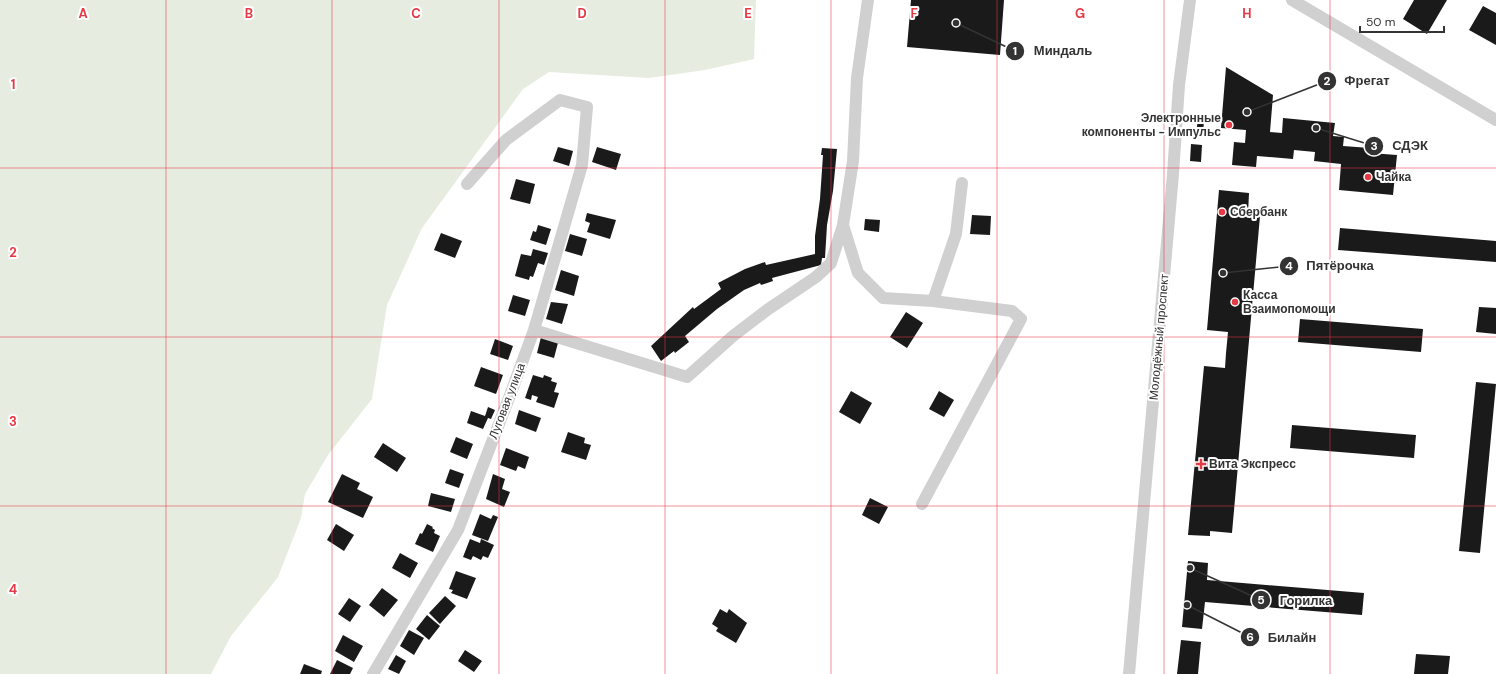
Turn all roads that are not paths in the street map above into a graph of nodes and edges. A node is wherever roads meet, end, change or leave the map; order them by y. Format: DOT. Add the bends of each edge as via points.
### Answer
graph roads {
  1 [pos="868,0"];
  2 [pos="1190,0"];
  3 [pos="1292,0"];
  4 [pos="1496,120"];
  5 [pos="962,183"];
  6 [pos="466,184"];
  7 [pos="842,225"];
  8 [pos="933,301"];
  9 [pos="534,330"];
  10 [pos="922,504"];
  11 [pos="373,674"];
  12 [pos="1129,674"];
  1 -- 7 [label="street" via="857,78 853,161"];
  2 -- 12 [label="street, Молодёжный проспект" via="1179,86 1174,174"];
  3 -- 4 [label="street"];
  5 -- 8 [label="street" via="956,234"];
  6 -- 9 [label="street, Луговая улица" via="506,140 560,100 587,108 582,165"];
  7 -- 8 [label="street" via="858,273 883,298"];
  7 -- 9 [label="street" via="831,263 816,277 733,336 687,377"];
  8 -- 10 [label="street" via="1012,311 1021,319"];
  9 -- 11 [label="street, Луговая улица" via="458,530"];
}
